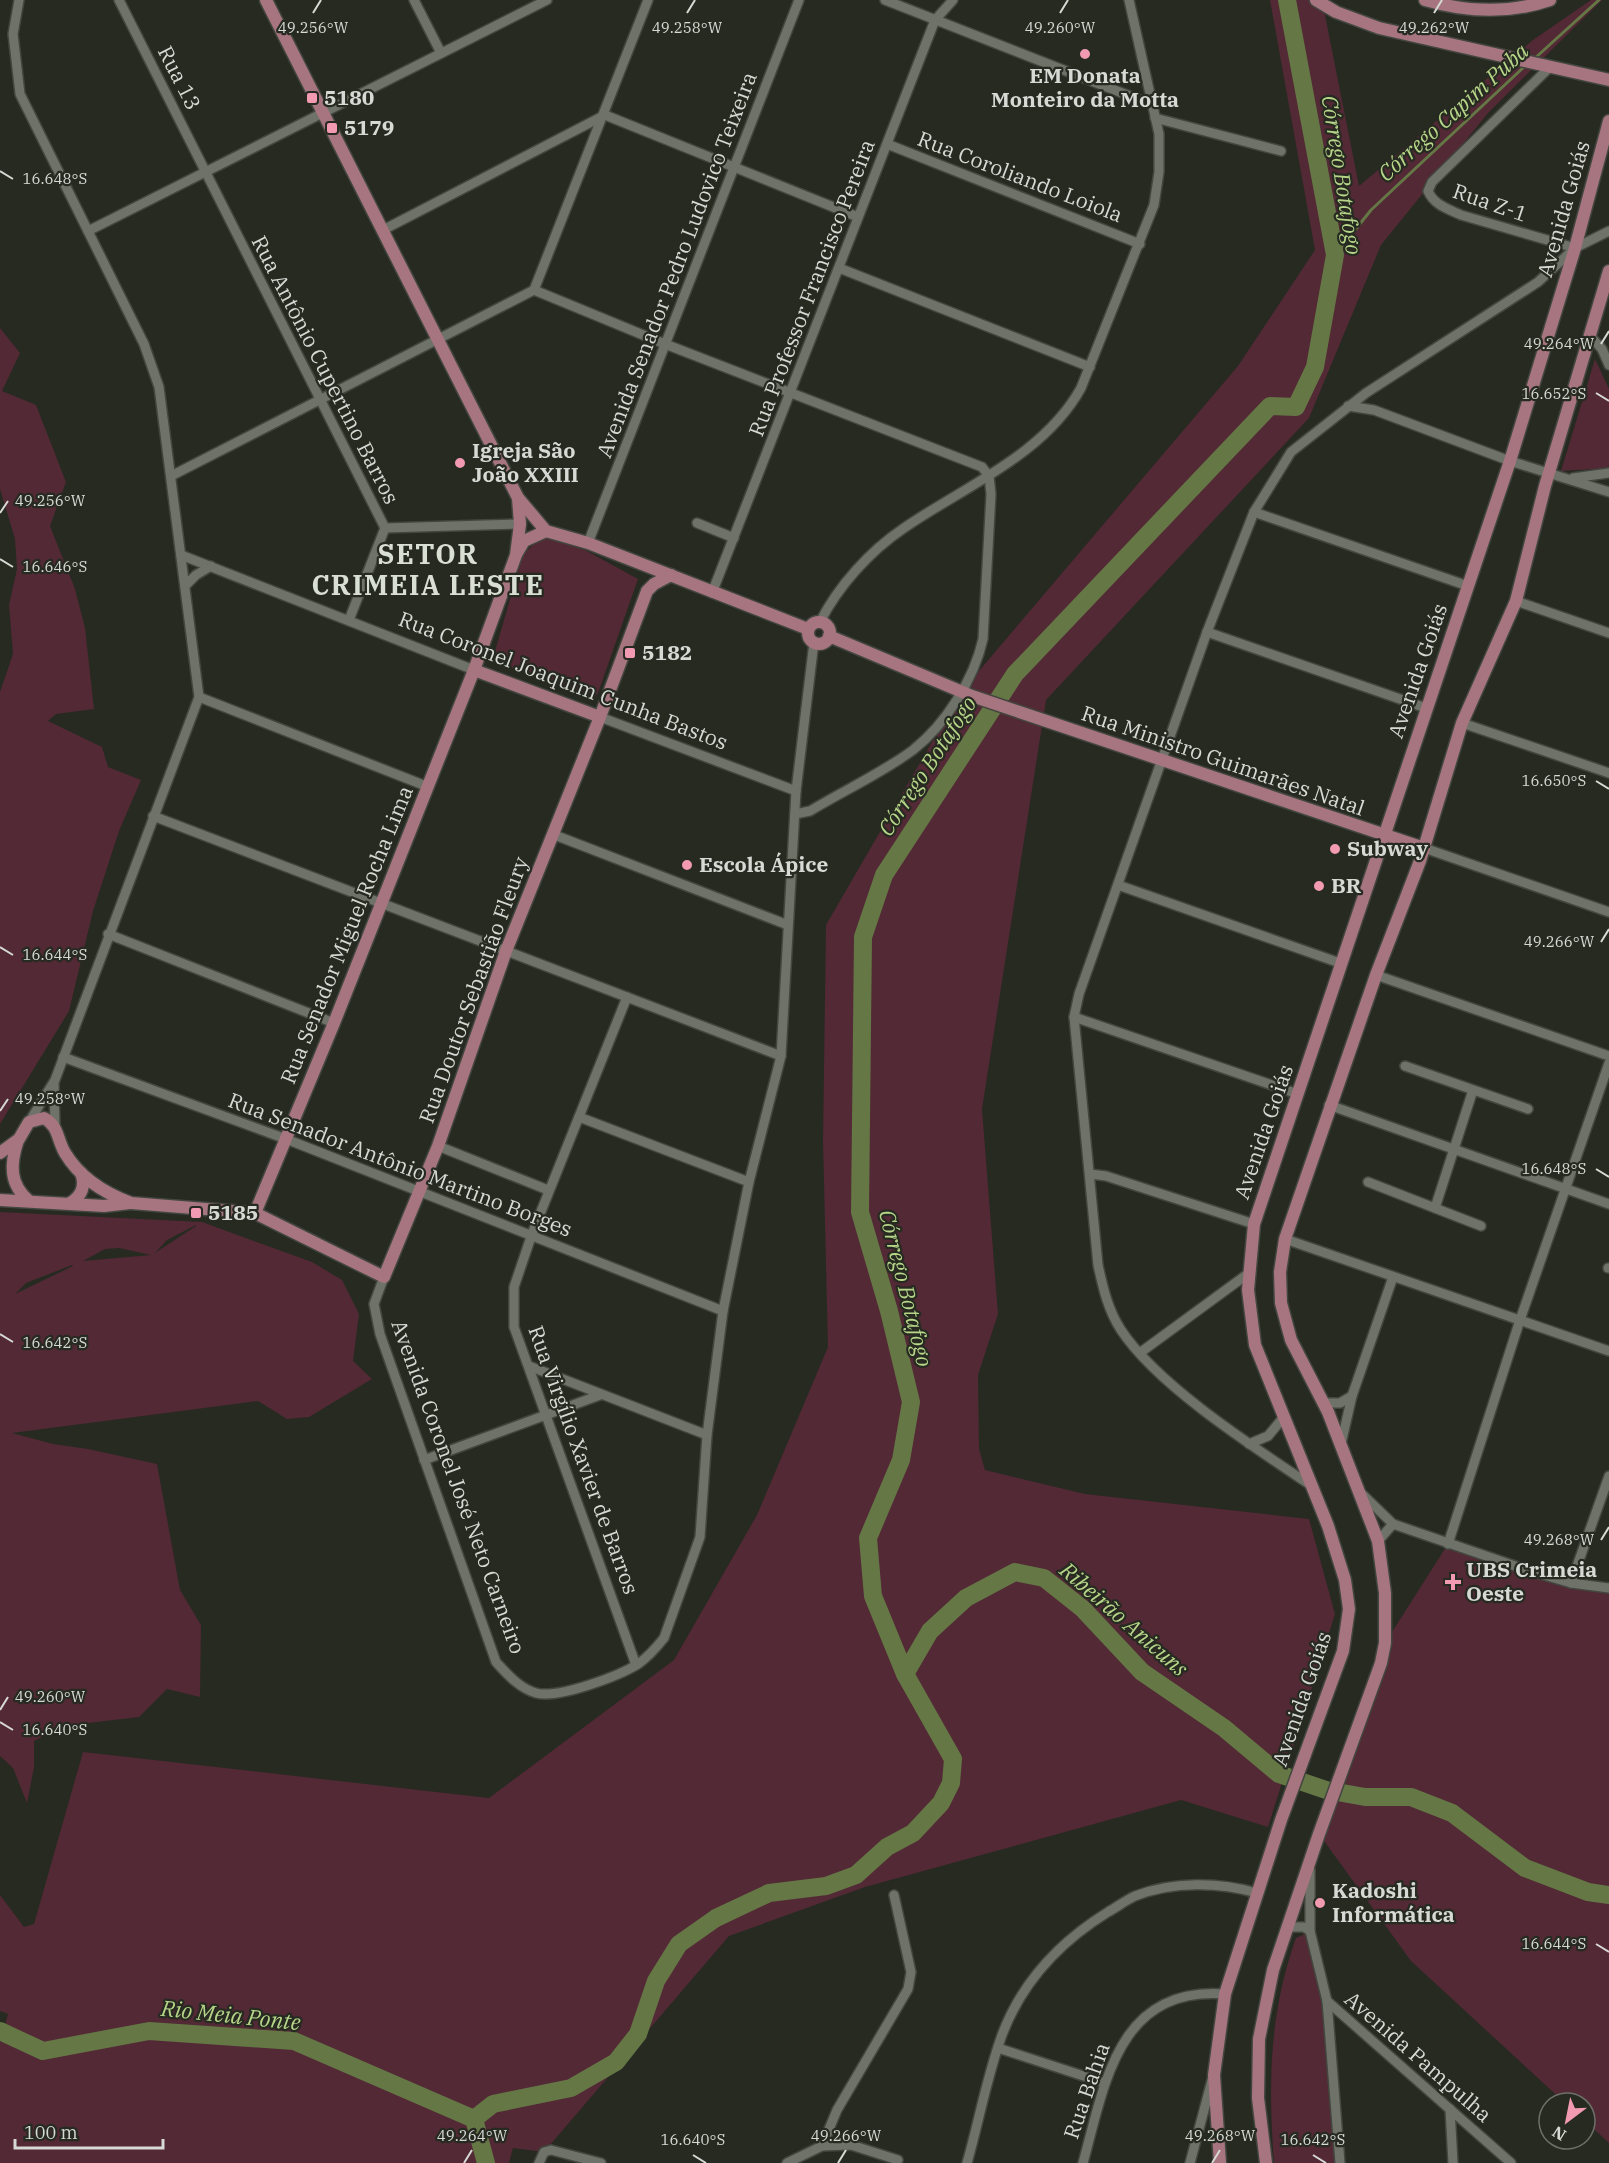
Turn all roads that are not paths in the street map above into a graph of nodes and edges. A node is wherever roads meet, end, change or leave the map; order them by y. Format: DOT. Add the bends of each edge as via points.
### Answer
graph roads {
  1 [pos="19,0"];
  2 [pos="119,0"];
  3 [pos="266,0"];
  4 [pos="414,0"];
  5 [pos="648,0"];
  6 [pos="799,0"];
  7 [pos="885,0"];
  8 [pos="952,0"];
  9 [pos="1129,0"];
  10 [pos="1316,0"];
  11 [pos="1425,0"];
  12 [pos="1550,0"];
  13 [pos="541,1"];
  14 [pos="935,20"];
  15 [pos="441,53"];
  16 [pos="1547,66"];
  17 [pos="1609,80"];
  18 [pos="1151,100"];
  19 [pos="324,112"];
  20 [pos="605,115"];
  21 [pos="1155,118"];
  22 [pos="1609,121"];
  23 [pos="886,144"];
  24 [pos="1281,151"];
  25 [pos="734,167"];
  26 [pos="206,172"];
  27 [pos="858,218"];
  28 [pos="383,230"];
  29 [pos="88,231"];
  30 [pos="1609,231"];
  31 [pos="1140,244"];
  32 [pos="1575,248"];
  33 [pos="838,268"];
  34 [pos="1609,271"];
  35 [pos="534,290"];
  36 [pos="1604,310"];
  37 [pos="1591,337"];
  38 [pos="439,339"];
  39 [pos="665,344"];
  40 [pos="1609,365"];
  41 [pos="1090,367"];
  42 [pos="790,393"];
  43 [pos="1366,393"];
  44 [pos="320,400"];
  45 [pos="1348,406"];
  46 [pos="1374,410"];
  47 [pos="1510,461"];
  48 [pos="1550,472"];
  49 [pos="1609,473"];
  50 [pos="171,476"];
  51 [pos="989,476"];
  52 [pos="1570,478"];
  53 [pos="1609,492"];
  54 [pos="518,498"];
  55 [pos="1254,512"];
  56 [pos="697,523"];
  57 [pos="520,524"];
  58 [pos="385,528"];
  59 [pos="546,531"];
  60 [pos="734,538"];
  61 [pos="588,543"];
  62 [pos="181,555"];
  63 [pos="516,555"];
  64 [pos="640,564"];
  65 [pos="211,566"];
  66 [pos="670,576"];
  67 [pos="185,586"];
  68 [pos="1468,586"];
  69 [pos="647,591"];
  70 [pos="712,593"];
  71 [pos="1515,601"];
  72 [pos="349,620"];
  73 [pos="820,622"];
  74 [pos="808,630"];
  75 [pos="1207,632"];
  76 [pos="1609,633"];
  77 [pos="829,636"];
  78 [pos="814,642"];
  79 [pos="474,670"];
  80 [pos="608,691"];
  81 [pos="966,694"];
  82 [pos="199,697"];
  83 [pos="1426,708"];
  84 [pos="579,710"];
  85 [pos="600,717"];
  86 [pos="1462,723"];
  87 [pos="1161,762"];
  88 [pos="1609,773"];
  89 [pos="426,786"];
  90 [pos="796,791"];
  91 [pos="795,814"];
  92 [pos="153,816"];
  93 [pos="552,834"];
  94 [pos="1382,835"];
  95 [pos="1424,848"];
  96 [pos="1118,885"];
  97 [pos="381,903"];
  98 [pos="1609,912"];
  99 [pos="788,925"];
  100 [pos="108,934"];
  101 [pos="506,951"];
  102 [pos="1340,963"];
  103 [pos="1376,975"];
  104 [pos="627,997"];
  105 [pos="1074,1017"];
  106 [pos="334,1023"];
  107 [pos="781,1056"];
  108 [pos="1609,1056"];
  109 [pos="63,1057"];
  110 [pos="1609,1064"];
  111 [pos="1405,1066"];
  112 [pos="55,1080"];
  113 [pos="1473,1090"];
  114 [pos="1298,1094"];
  115 [pos="1329,1105"];
  116 [pos="1528,1109"];
  117 [pos="579,1117"];
  118 [pos="29,1122"];
  119 [pos="55,1126"];
  120 [pos="19,1139"];
  121 [pos="286,1139"];
  122 [pos="438,1146"];
  123 [pos="1454,1149"];
  124 [pos="0,1153"];
  125 [pos="81,1173"];
  126 [pos="1090,1174"];
  127 [pos="749,1182"];
  128 [pos="1368,1182"];
  129 [pos="1565,1189"];
  130 [pos="548,1190"];
  131 [pos="418,1191"];
  132 [pos="0,1200"];
  133 [pos="29,1201"];
  134 [pos="70,1203"];
  135 [pos="131,1203"];
  136 [pos="1609,1204"];
  137 [pos="1435,1208"];
  138 [pos="255,1213"];
  139 [pos="1254,1224"];
  140 [pos="1481,1226"];
  141 [pos="532,1234"];
  142 [pos="1285,1239"];
  143 [pos="1249,1273"];
  144 [pos="384,1277"];
  145 [pos="1394,1277"];
  146 [pos="723,1311"];
  147 [pos="1520,1320"];
  148 [pos="1609,1351"];
  149 [pos="1140,1352"];
  150 [pos="529,1366"];
  151 [pos="600,1395"];
  152 [pos="1352,1396"];
  153 [pos="1324,1403"];
  154 [pos="546,1415"];
  155 [pos="1283,1418"];
  156 [pos="707,1435"];
  157 [pos="1249,1444"];
  158 [pos="1340,1446"];
  159 [pos="424,1460"];
  160 [pos="1609,1476"];
  161 [pos="1312,1486"];
  162 [pos="1360,1492"];
  163 [pos="1393,1524"];
  164 [pos="1378,1540"];
  165 [pos="1448,1544"];
  166 [pos="1571,1583"];
  167 [pos="1609,1588"];
  168 [pos="636,1665"];
  169 [pos="1310,1862"];
  170 [pos="1257,1893"];
  171 [pos="894,1895"];
  172 [pos="1288,1927"];
  173 [pos="1310,1931"];
  174 [pos="1225,1994"];
  175 [pos="1327,2001"];
  176 [pos="998,2048"];
  177 [pos="1214,2075"];
  178 [pos="1105,2083"];
  179 [pos="1449,2109"];
  180 [pos="822,2146"];
  181 [pos="898,2160"];
  182 [pos="539,2163"];
  183 [pos="600,2163"];
  184 [pos="788,2163"];
  185 [pos="967,2163"];
  186 [pos="1083,2163"];
  187 [pos="1190,2163"];
  188 [pos="1220,2163"];
  189 [pos="1266,2163"];
  190 [pos="1340,2163"];
  191 [pos="1453,2163"];
  192 [pos="1511,2163"];
  1 -- 29 [label="street" via="13,34 20,94"];
  2 -- 26 [label="street, Rua 13"];
  3 -- 19 [label="main road"];
  4 -- 15 [label="street"];
  5 -- 20 [label="street"];
  6 -- 25 [label="street, Avenida Senador Pedro Ludovico Teixeira"];
  7 -- 14 [label="street"];
  8 -- 14 [label="street, Rua Professor Francisco Pereira"];
  9 -- 18 [label="street"];
  10 -- 16 [label="main road" via="1346,17 1379,28"];
  11 -- 12 [label="main road" via="1446,6 1496,10 1529,7"];
  13 -- 15 [label="street"];
  14 -- 18 [label="street" via="1140,100"];
  14 -- 23 [label="street, Rua Professor Francisco Pereira"];
  15 -- 19 [label="street"];
  16 -- 17 [label="main road"];
  16 -- 32 [label="street, Rua Z-1" via="1432,182 1428,191 1434,201 1461,215"];
  18 -- 21 [label="street"];
  19 -- 26 [label="street"];
  19 -- 28 [label="main road"];
  20 -- 25 [label="street"];
  20 -- 28 [label="street"];
  20 -- 35 [label="street"];
  21 -- 24 [label="street"];
  21 -- 31 [label="street" via="1159,172 1154,205"];
  22 -- 32 [label="main road, Avenida Goiás"];
  23 -- 27 [label="street, Rua Professor Francisco Pereira"];
  23 -- 31 [label="street, Rua Coroliando Loiola"];
  25 -- 27 [label="street"];
  25 -- 39 [label="street, Avenida Senador Pedro Ludovico Teixeira"];
  26 -- 29 [label="street"];
  26 -- 44 [label="street, Rua Antônio Cupertino Barros"];
  27 -- 33 [label="street, Rua Professor Francisco Pereira"];
  28 -- 38 [label="main road"];
  29 -- 50 [label="street" via="144,344 159,387"];
  30 -- 32 [label="street"];
  31 -- 41 [label="street"];
  32 -- 43 [label="street" via="1538,282"];
  32 -- 47 [label="main road, Avenida Goiás"];
  33 -- 41 [label="street"];
  33 -- 42 [label="street, Rua Professor Francisco Pereira"];
  34 -- 36 [label="main road"];
  35 -- 38 [label="street"];
  35 -- 39 [label="street"];
  36 -- 37 [label="main road"];
  37 -- 40 [label="street"];
  37 -- 48 [label="main road"];
  38 -- 44 [label="street"];
  38 -- 54 [label="main road"];
  39 -- 42 [label="street"];
  39 -- 61 [label="street, Avenida Senador Pedro Ludovico Teixeira"];
  41 -- 51 [label="street" via="1070,409"];
  42 -- 51 [label="street" via="982,467"];
  42 -- 60 [label="street, Rua Professor Francisco Pereira"];
  43 -- 45 [label="street"];
  43 -- 46 [label="street" via="1367,404"];
  44 -- 50 [label="street"];
  44 -- 58 [label="street, Rua Antônio Cupertino Barros"];
  45 -- 46 [label="street"];
  45 -- 55 [label="street" via="1291,452"];
  46 -- 47 [label="street"];
  47 -- 48 [label="street"];
  47 -- 68 [label="main road, Avenida Goiás"];
  48 -- 52 [label="street"];
  48 -- 71 [label="main road"];
  49 -- 52 [label="street"];
  50 -- 62 [label="street"];
  51 -- 73 [label="street" via="903,529 847,579"];
  51 -- 81 [label="street" via="983,639"];
  52 -- 53 [label="street"];
  54 -- 57 [label="main road"];
  54 -- 59 [label="main road"];
  55 -- 68 [label="street"];
  55 -- 75 [label="street"];
  56 -- 60 [label="street"];
  57 -- 58 [label="street"];
  57 -- 63 [label="main road"];
  58 -- 72 [label="street, Rua Antônio Cupertino Barros"];
  59 -- 61 [label="main road"];
  59 -- 63 [label="main road" via="524,541"];
  60 -- 70 [label="street, Rua Professor Francisco Pereira"];
  61 -- 64 [label="main road"];
  62 -- 65 [label="street, Rua Coronel Joaquim Cunha Bastos"];
  62 -- 67 [label="street"];
  63 -- 79 [label="main road"];
  64 -- 66 [label="main road"];
  64 -- 69 [label="main road"];
  65 -- 67 [label="street"];
  65 -- 72 [label="street, Rua Coronel Joaquim Cunha Bastos"];
  66 -- 69 [label="main road"];
  66 -- 70 [label="main road"];
  67 -- 82 [label="street"];
  68 -- 83 [label="main road, Avenida Goiás"];
  69 -- 80 [label="main road"];
  70 -- 74 [label="main road"];
  71 -- 76 [label="street"];
  71 -- 86 [label="main road"];
  72 -- 79 [label="street, Rua Coronel Joaquim Cunha Bastos"];
  73 -- 74 [label="main road"];
  73 -- 77 [label="main road" via="826,625"];
  74 -- 78 [label="main road"];
  75 -- 83 [label="street"];
  75 -- 87 [label="street"];
  77 -- 78 [label="main road" via="825,642"];
  77 -- 81 [label="main road, Rua Ministro Guimarães Natal"];
  78 -- 90 [label="street"];
  79 -- 84 [label="main road, Rua Coronel Joaquim Cunha Bastos"];
  79 -- 89 [label="main road, Rua Senador Miguel Rocha Lima"];
  80 -- 84 [label="main road" via="596,707"];
  80 -- 85 [label="main road, Rua Doutor Sebastião Fleury"];
  81 -- 87 [label="main road, Rua Ministro Guimarães Natal"];
  81 -- 91 [label="street" via="912,750 810,811"];
  82 -- 89 [label="street"];
  82 -- 92 [label="street"];
  83 -- 94 [label="main road, Avenida Goiás"];
  84 -- 85 [label="main road, Rua Coronel Joaquim Cunha Bastos"];
  85 -- 90 [label="street, Rua Coronel Joaquim Cunha Bastos"];
  85 -- 93 [label="main road, Rua Doutor Sebastião Fleury"];
  86 -- 88 [label="street"];
  86 -- 95 [label="main road"];
  87 -- 94 [label="main road, Rua Ministro Guimarães Natal"];
  87 -- 96 [label="street"];
  89 -- 97 [label="main road, Rua Senador Miguel Rocha Lima"];
  90 -- 91 [label="street"];
  91 -- 99 [label="street"];
  92 -- 97 [label="street"];
  92 -- 100 [label="street"];
  93 -- 99 [label="street"];
  93 -- 101 [label="main road, Rua Doutor Sebastião Fleury"];
  94 -- 95 [label="main road, Rua Ministro Guimarães Natal"];
  94 -- 102 [label="main road, Avenida Goiás"];
  95 -- 98 [label="street, Rua Ministro Guimarães Natal"];
  95 -- 103 [label="main road"];
  96 -- 102 [label="street"];
  96 -- 105 [label="street"];
  97 -- 101 [label="street"];
  97 -- 106 [label="main road, Rua Senador Miguel Rocha Lima"];
  99 -- 107 [label="street"];
  100 -- 106 [label="street"];
  100 -- 109 [label="street"];
  101 -- 104 [label="street"];
  101 -- 122 [label="main road, Rua Doutor Sebastião Fleury"];
  102 -- 114 [label="main road, Avenida Goiás"];
  103 -- 108 [label="street"];
  103 -- 115 [label="main road"];
  104 -- 107 [label="street"];
  104 -- 117 [label="street, Rua Virgílio Xavier de Barros"];
  105 -- 114 [label="street"];
  105 -- 126 [label="street"];
  106 -- 121 [label="main road, Rua Senador Miguel Rocha Lima"];
  107 -- 127 [label="street"];
  109 -- 112 [label="street"];
  109 -- 121 [label="street, Rua Senador Antônio Martino Borges"];
  110 -- 129 [label="street"];
  111 -- 113 [label="street"];
  112 -- 118 [label="street"];
  112 -- 119 [label="street"];
  113 -- 116 [label="street"];
  113 -- 123 [label="street"];
  114 -- 139 [label="main road, Avenida Goiás"];
  115 -- 123 [label="street"];
  115 -- 142 [label="main road"];
  117 -- 127 [label="street"];
  117 -- 130 [label="street, Rua Virgílio Xavier de Barros"];
  118 -- 119 [label="main road" via="44,1118"];
  118 -- 120 [label="main road"];
  119 -- 125 [label="main road" via="60,1145"];
  120 -- 124 [label="main road"];
  120 -- 133 [label="main road" via="12,1157 12,1174 18,1190"];
  121 -- 131 [label="street, Rua Senador Antônio Martino Borges"];
  121 -- 138 [label="main road, Rua Senador Miguel Rocha Lima"];
  122 -- 130 [label="street"];
  122 -- 131 [label="main road, Rua Doutor Sebastião Fleury"];
  123 -- 129 [label="street"];
  123 -- 137 [label="street"];
  125 -- 134 [label="main road" via="82,1189"];
  125 -- 135 [label="main road" via="104,1191"];
  126 -- 139 [label="street" via="1107,1176"];
  126 -- 149 [label="street" via="1105,1298 1121,1330"];
  127 -- 146 [label="street"];
  128 -- 137 [label="street"];
  129 -- 136 [label="street"];
  129 -- 147 [label="street"];
  130 -- 141 [label="street, Rua Virgílio Xavier de Barros"];
  131 -- 141 [label="street, Rua Senador Antônio Martino Borges"];
  131 -- 144 [label="main road, Rua Doutor Sebastião Fleury"];
  132 -- 133 [label="main road"];
  133 -- 134 [label="main road"];
  134 -- 135 [label="main road"];
  135 -- 138 [label="main road"];
  137 -- 140 [label="street"];
  138 -- 144 [label="main road"];
  139 -- 143 [label="main road, Avenida Goiás"];
  141 -- 146 [label="street, Rua Senador Antônio Martino Borges"];
  141 -- 150 [label="street, Rua Virgílio Xavier de Barros" via="514,1287 514,1327"];
  142 -- 145 [label="street"];
  142 -- 153 [label="main road" via="1281,1303 1292,1340"];
  143 -- 149 [label="street"];
  143 -- 155 [label="main road, Avenida Goiás" via="1255,1346"];
  144 -- 159 [label="street, Avenida Coronel José Neto Carneiro" via="374,1304 380,1334"];
  145 -- 147 [label="street"];
  145 -- 152 [label="street"];
  146 -- 156 [label="street"];
  147 -- 148 [label="street"];
  147 -- 165 [label="street"];
  149 -- 157 [label="street" via="1172,1384"];
  150 -- 151 [label="street"];
  150 -- 154 [label="street, Rua Virgílio Xavier de Barros"];
  151 -- 154 [label="street"];
  151 -- 156 [label="street"];
  152 -- 153 [label="street" via="1340,1403"];
  152 -- 158 [label="street"];
  153 -- 158 [label="main road"];
  154 -- 159 [label="street"];
  154 -- 168 [label="street, Rua Virgílio Xavier de Barros"];
  155 -- 157 [label="street" via="1268,1436"];
  155 -- 161 [label="main road, Avenida Goiás"];
  156 -- 168 [label="street" via="700,1537 664,1638 655,1651"];
  157 -- 161 [label="street"];
  158 -- 162 [label="main road"];
  159 -- 168 [label="street, Avenida Coronel José Neto Carneiro" via="496,1662 515,1682 537,1693 565,1693"];
  160 -- 166 [label="street"];
  161 -- 170 [label="main road, Avenida Goiás" via="1345,1580 1349,1609 1343,1651"];
  162 -- 163 [label="street"];
  162 -- 164 [label="main road"];
  163 -- 164 [label="street"];
  163 -- 165 [label="street"];
  164 -- 169 [label="main road" via="1385,1593 1381,1663"];
  165 -- 166 [label="street"];
  166 -- 167 [label="street"];
  169 -- 172 [label="main road"];
  169 -- 173 [label="street, Avenida Pampulha"];
  170 -- 174 [label="main road, Avenida Goiás"];
  170 -- 176 [label="street" via="1196,1884 1135,1896 1075,1934 1046,1961 1018,2003"];
  171 -- 180 [label="street" via="910,1964 908,1989 837,2110"];
  172 -- 173 [label="street"];
  172 -- 189 [label="main road" via="1273,1971 1259,2039 1258,2098"];
  173 -- 175 [label="street, Avenida Pampulha"];
  174 -- 177 [label="main road, Avenida Goiás"];
  174 -- 178 [label="street, Rua Bahia" via="1185,1996 1140,2020 1122,2041"];
  175 -- 179 [label="street, Avenida Pampulha"];
  175 -- 190 [label="street"];
  176 -- 178 [label="street"];
  176 -- 185 [label="street"];
  177 -- 187 [label="street"];
  177 -- 188 [label="main road, Avenida Goiás"];
  178 -- 186 [label="street, Rua Bahia"];
  179 -- 191 [label="street"];
  179 -- 192 [label="street, Avenida Pampulha"];
  180 -- 181 [label="street" via="851,2145"];
  180 -- 184 [label="street"];
  182 -- 183 [label="street" via="544,2152 551,2150"];
}
